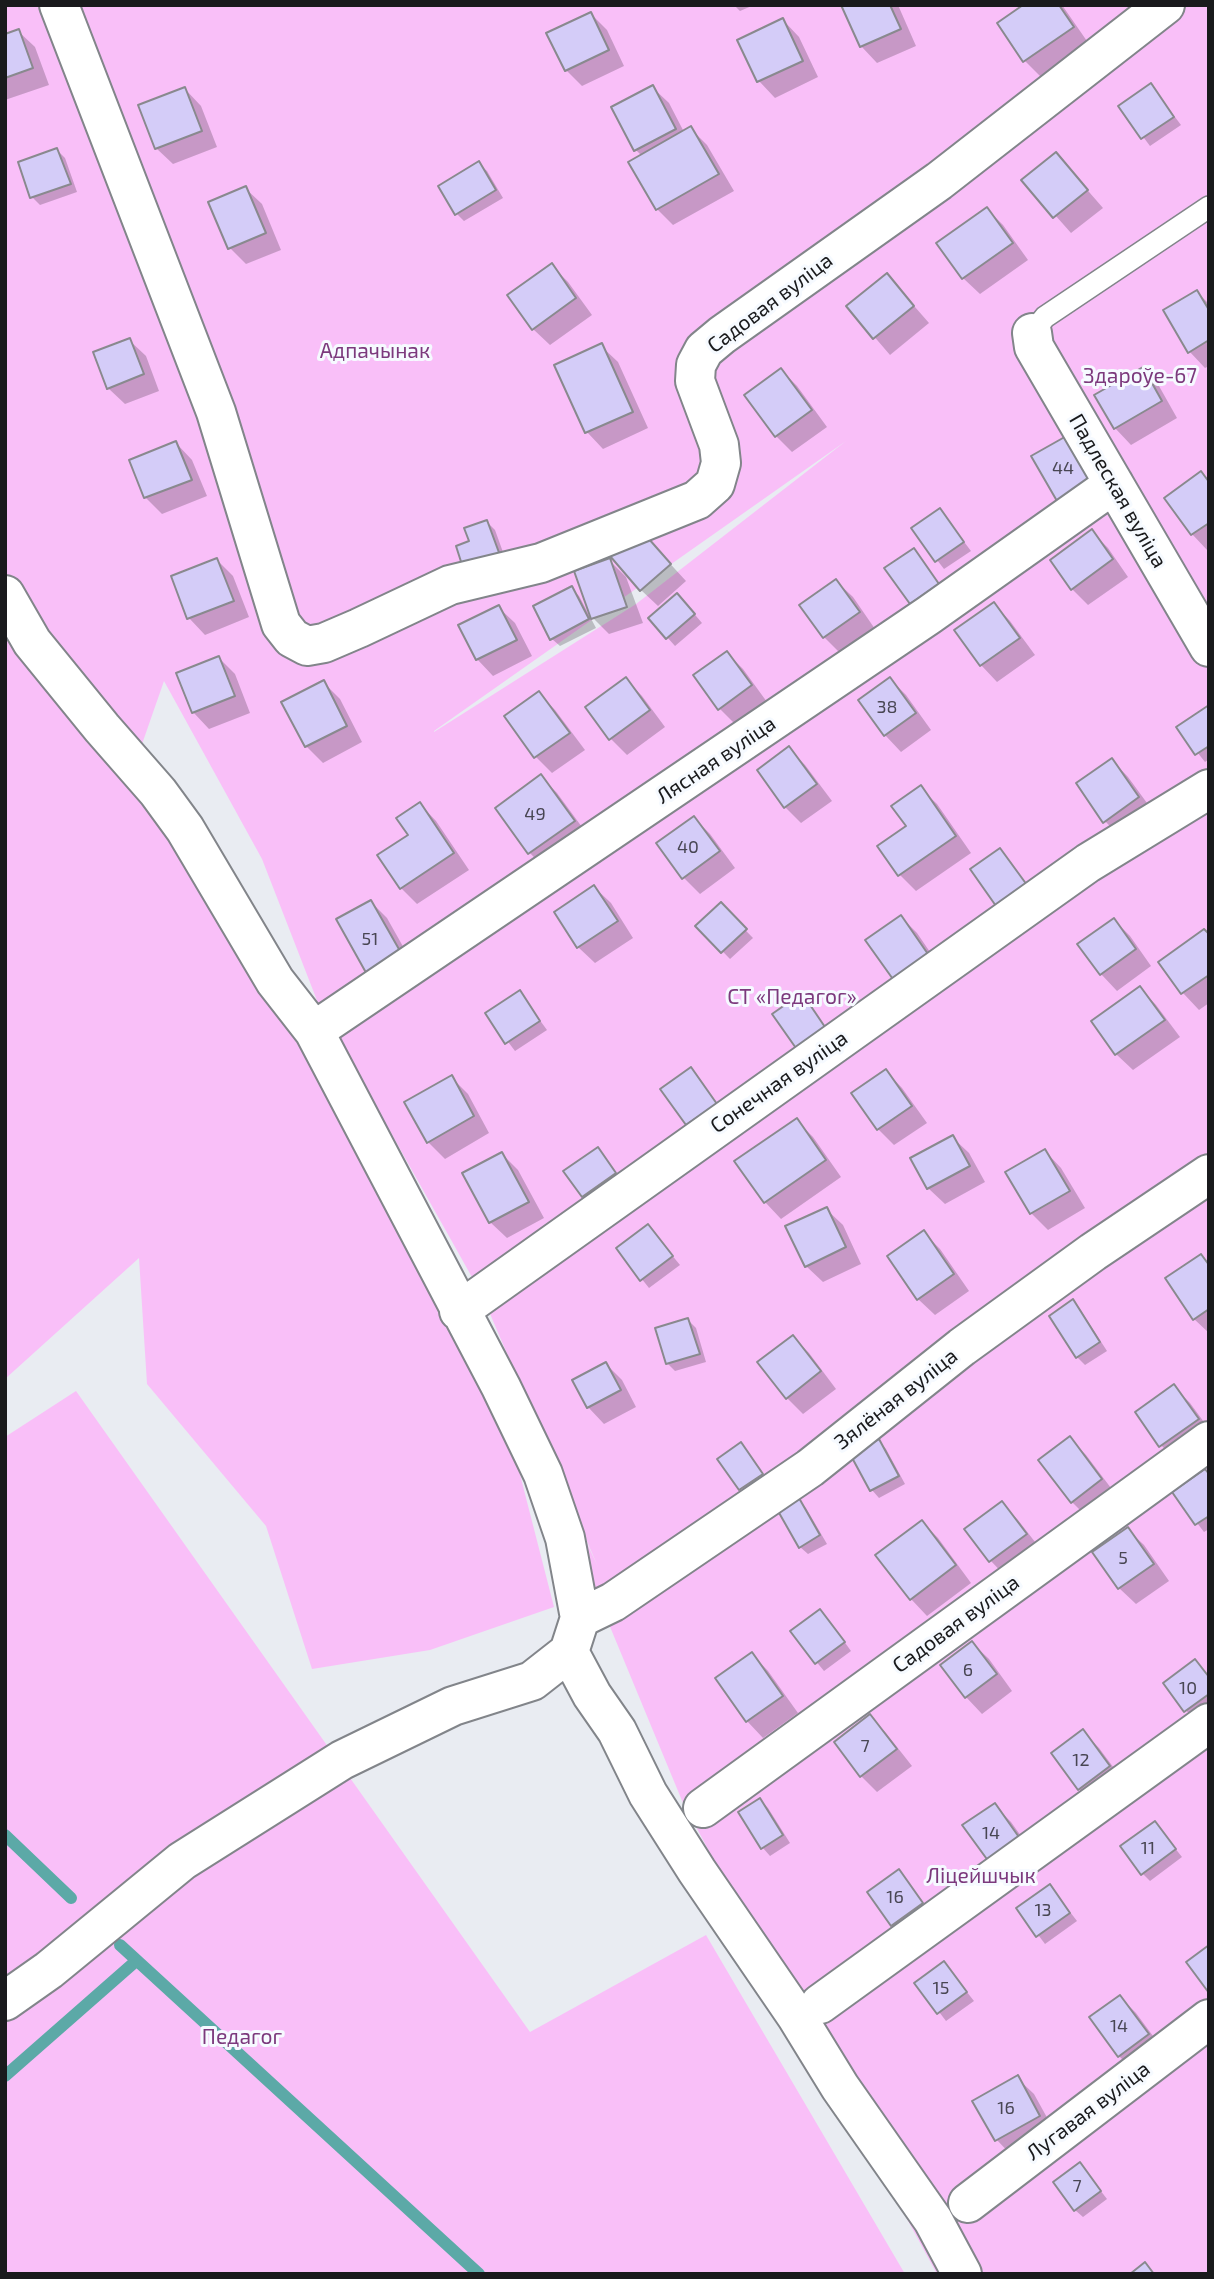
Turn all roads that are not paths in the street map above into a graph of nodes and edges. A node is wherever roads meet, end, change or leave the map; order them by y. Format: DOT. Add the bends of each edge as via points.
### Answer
graph roads {
  1 [pos="59,5"];
  2 [pos="1165,5"];
  3 [pos="1209,206"];
  4 [pos="1032,333"];
  5 [pos="1114,484"];
  6 [pos="5,595"];
  7 [pos="1209,647"];
  8 [pos="1209,789"];
  9 [pos="314,1031"];
  10 [pos="1209,1174"];
  11 [pos="460,1311"];
  12 [pos="1209,1441"];
  13 [pos="574,1635"];
  14 [pos="1209,1723"];
  15 [pos="703,1808"];
  16 [pos="5,2001"];
  17 [pos="820,2004"];
  18 [pos="1209,2019"];
  19 [pos="968,2203"];
  20 [pos="962,2274"];
  1 -- 2 [label="street, Садовая вуліца" via="216,412 281,624 292,638 307,646 324,643 450,585 541,563 697,499 715,484 721,463 719,444 695,380 704,350 939,181"];
  3 -- 4 [label="lane" via="1045,317"];
  4 -- 5 [label="street, Падлеская вуліца" via="1034,347"];
  5 -- 7 [label="street, Падлеская вуліца"];
  5 -- 9 [label="street, Лясная вуліца" via="907,630"];
  6 -- 9 [label="street" via="33,642 159,792 275,981"];
  8 -- 11 [label="street, Сонечная вуліца" via="1088,863"];
  9 -- 11 [label="street"];
  10 -- 13 [label="street, Зялёная вуліца" via="962,1347 810,1468 613,1602"];
  11 -- 13 [label="street" via="543,1474 565,1538"];
  12 -- 15 [label="street, Садовая вуліца"];
  13 -- 16 [label="street, Зялёная вуліца" via="532,1681 453,1706 342,1760 182,1861"];
  13 -- 20 [label="street" via="592,1695 617,1731 648,1794 933,2220"];
  14 -- 17 [label="street"];
  18 -- 19 [label="street, Лугавая вуліца"];
}
